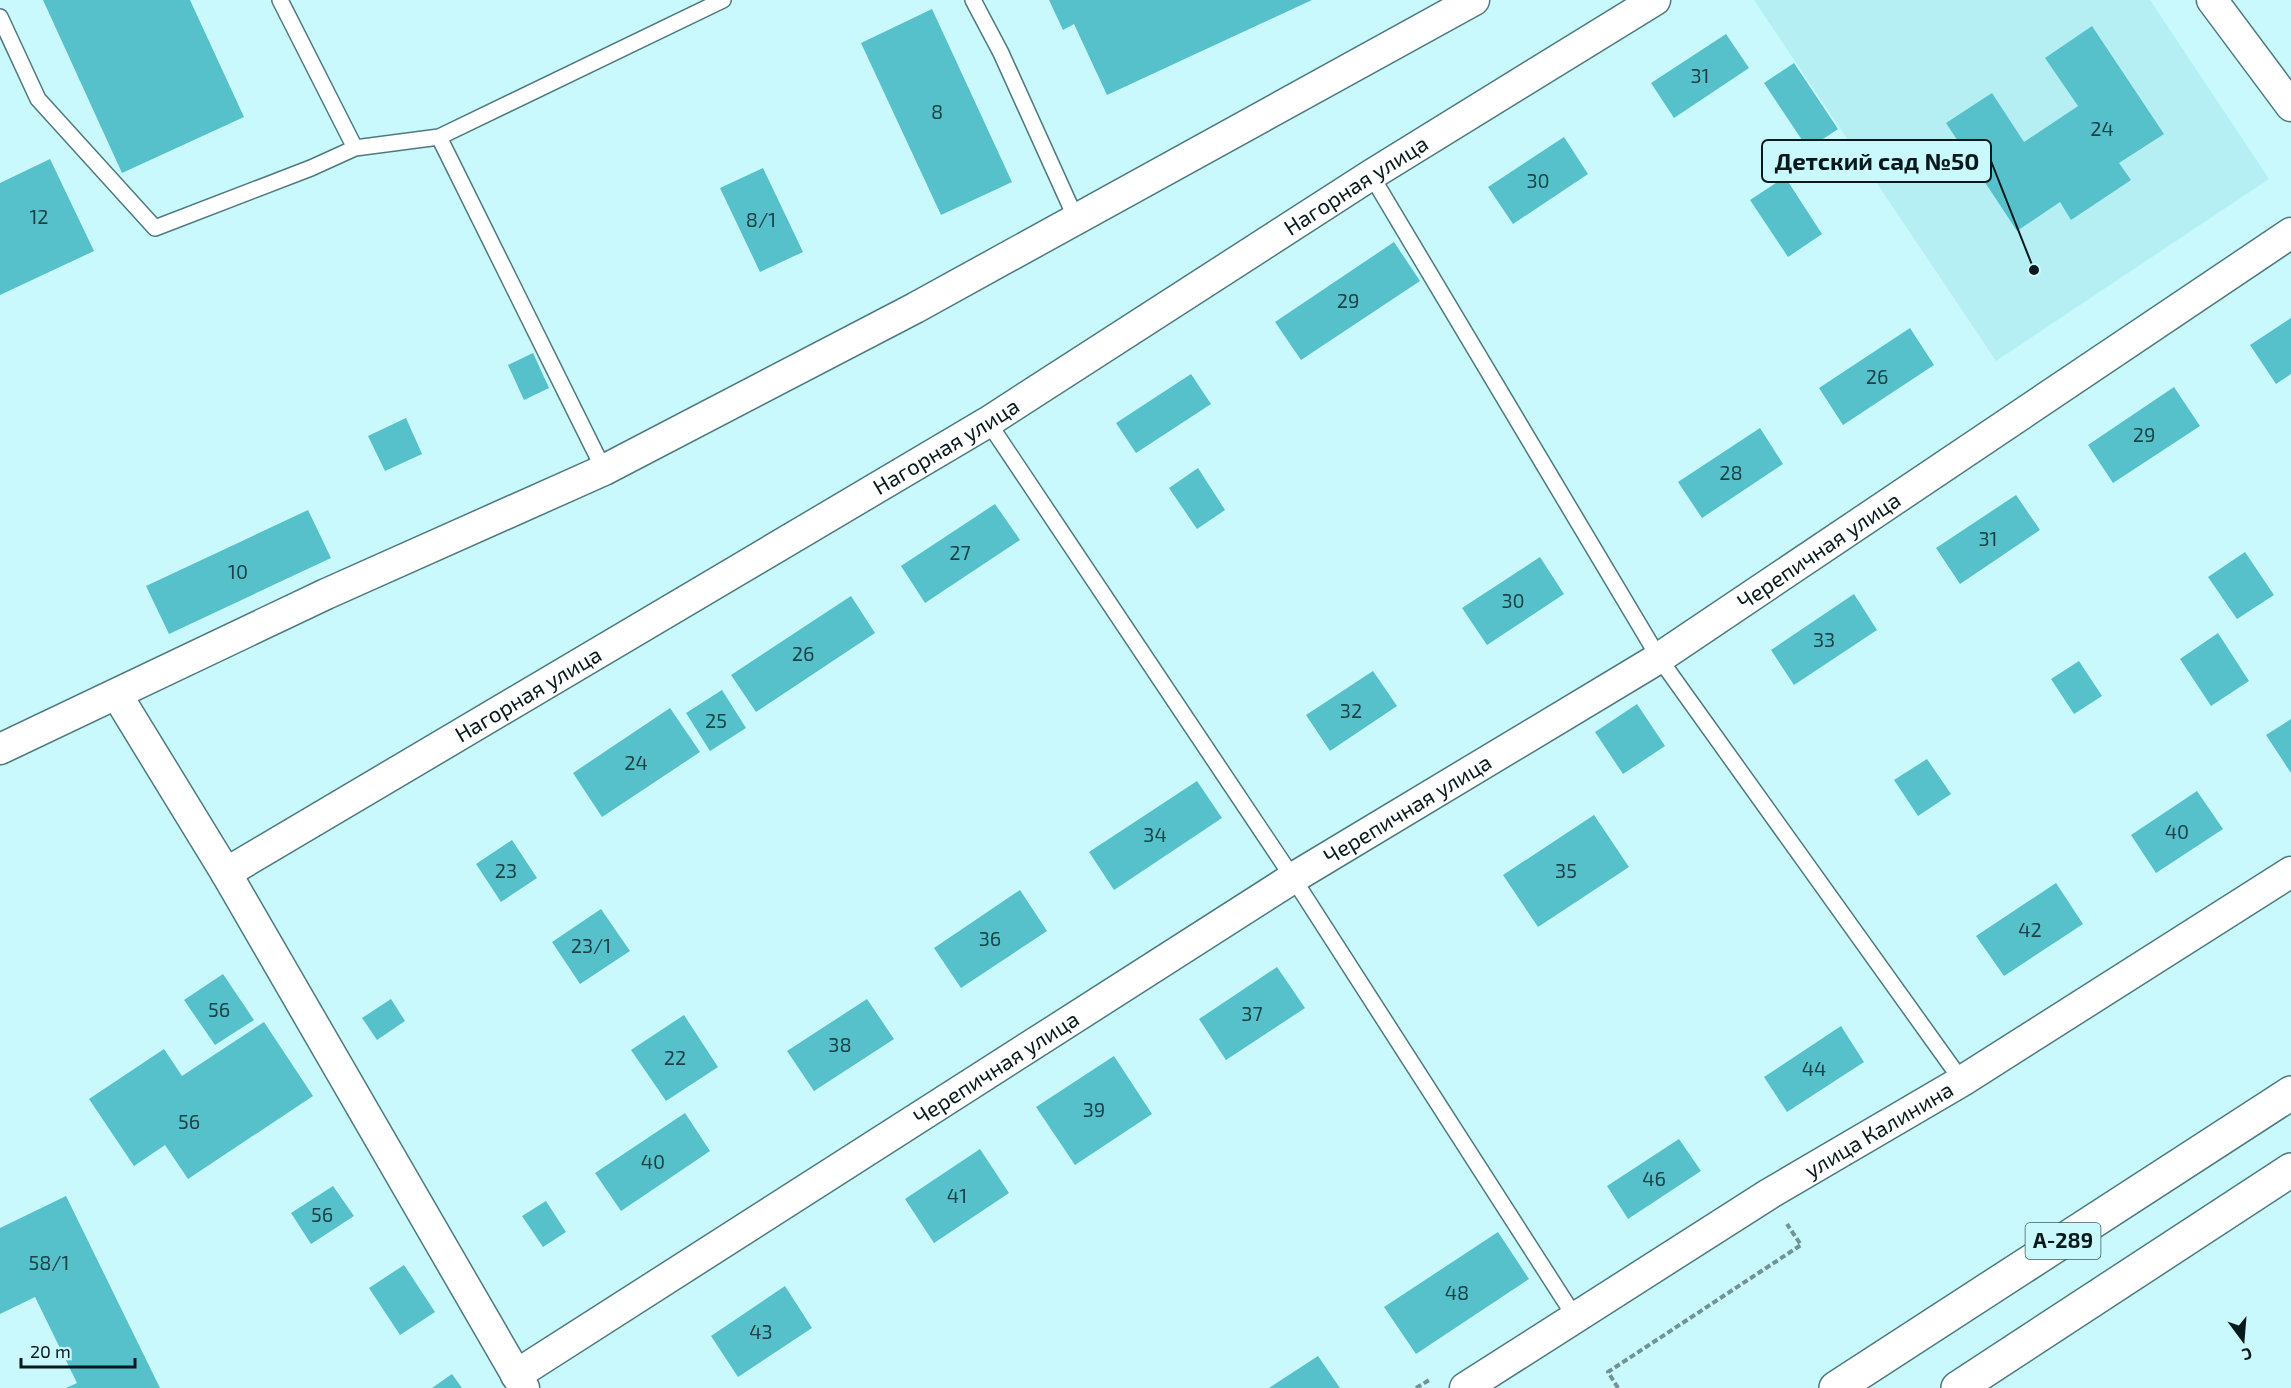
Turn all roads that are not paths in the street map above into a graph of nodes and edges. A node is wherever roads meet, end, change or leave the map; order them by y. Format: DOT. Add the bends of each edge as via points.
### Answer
graph roads {
  1 [pos="280,0"];
  2 [pos="723,0"];
  3 [pos="973,0"];
  4 [pos="1474,0"];
  5 [pos="1655,0"];
  6 [pos="2212,0"];
  7 [pos="0,17"];
  8 [pos="2291,106"];
  9 [pos="439,137"];
  10 [pos="355,147"];
  11 [pos="1371,175"];
  12 [pos="1077,220"];
  13 [pos="2291,232"];
  14 [pos="988,422"];
  15 [pos="604,470"];
  16 [pos="1659,658"];
  17 [pos="117,695"];
  18 [pos="0,749"];
  19 [pos="2291,872"];
  20 [pos="226,873"];
  21 [pos="1293,878"];
  22 [pos="1962,1081"];
  23 [pos="2291,1093"];
  24 [pos="2291,1170"];
  25 [pos="1575,1317"];
  26 [pos="520,1382"];
  27 [pos="1464,1388"];
  28 [pos="1836,1388"];
  29 [pos="1958,1388"];
  1 -- 10 [label="lane"];
  2 -- 9 [label="lane"];
  3 -- 12 [label="lane"];
  4 -- 12 [label="street"];
  5 -- 11 [label="street, Нагорная улица"];
  6 -- 8 [label="street"];
  7 -- 10 [label="lane" via="38,99 155,228"];
  9 -- 10 [label="lane"];
  9 -- 15 [label="lane"];
  11 -- 14 [label="street, Нагорная улица"];
  11 -- 16 [label="lane"];
  12 -- 15 [label="street"];
  13 -- 16 [label="street, Черепичная улица"];
  14 -- 20 [label="street, Нагорная улица"];
  14 -- 21 [label="lane"];
  15 -- 17 [label="street" via="326,594"];
  16 -- 21 [label="street, Черепичная улица"];
  16 -- 22 [label="lane"];
  17 -- 18 [label="street"];
  17 -- 20 [label="street"];
  19 -- 22 [label="street, улица Калинина"];
  20 -- 26 [label="street"];
  21 -- 25 [label="lane"];
  21 -- 26 [label="street, Черепичная улица"];
  22 -- 25 [label="street, улица Калинина" via="1769,1194"];
  23 -- 28 [label="highway, А-289"];
  24 -- 29 [label="highway, А-289"];
  25 -- 27 [label="street, улица Калинина"];
}
